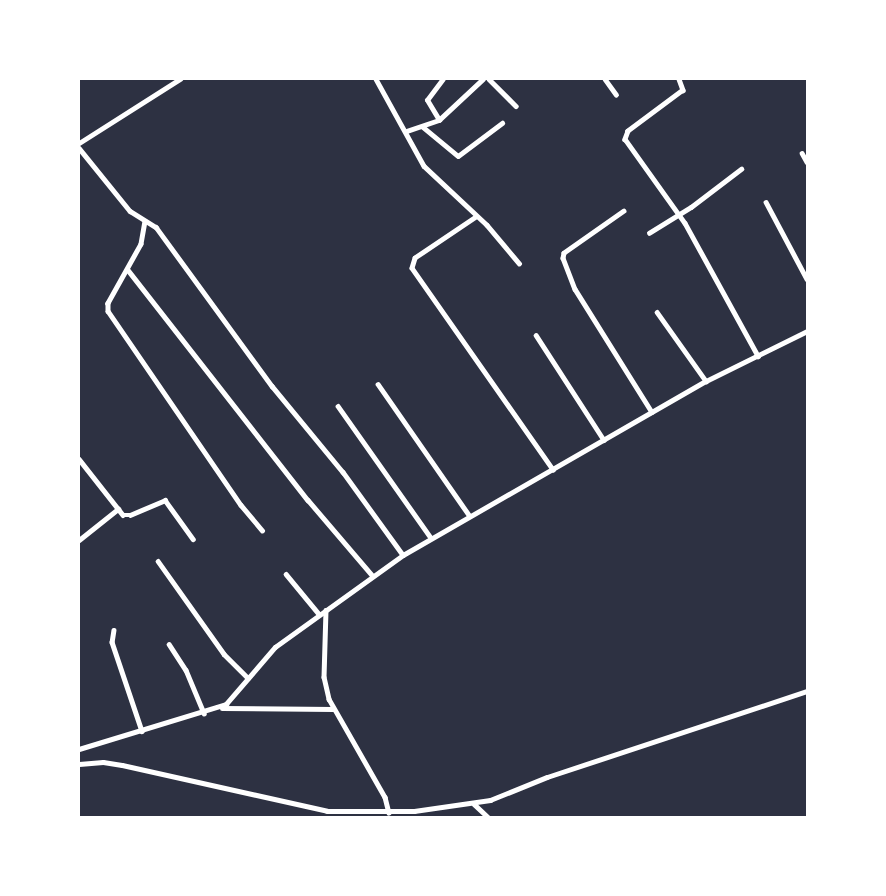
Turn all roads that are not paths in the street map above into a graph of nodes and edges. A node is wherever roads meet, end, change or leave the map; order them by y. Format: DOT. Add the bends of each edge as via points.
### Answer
graph roads {
  1 [pos="180,79"];
  2 [pos="377,79"];
  3 [pos="443,79"];
  4 [pos="483,79"];
  5 [pos="489,79"];
  6 [pos="605,79"];
  7 [pos="679,79"];
  8 [pos="616,94"];
  9 [pos="516,106"];
  10 [pos="439,120"];
  11 [pos="502,123"];
  12 [pos="423,127"];
  13 [pos="408,131"];
  14 [pos="79,143"];
  15 [pos="79,148"];
  16 [pos="802,153"];
  17 [pos="807,162"];
  18 [pos="741,169"];
  19 [pos="766,202"];
  20 [pos="624,211"];
  21 [pos="680,215"];
  22 [pos="476,217"];
  23 [pos="145,221"];
  24 [pos="649,232"];
  25 [pos="519,263"];
  26 [pos="128,270"];
  27 [pos="807,279"];
  28 [pos="657,312"];
  29 [pos="807,331"];
  30 [pos="536,335"];
  31 [pos="758,356"];
  32 [pos="706,381"];
  33 [pos="378,384"];
  34 [pos="338,406"];
  35 [pos="652,412"];
  36 [pos="604,440"];
  37 [pos="79,459"];
  38 [pos="553,470"];
  39 [pos="118,509"];
  40 [pos="469,516"];
  41 [pos="262,530"];
  42 [pos="431,538"];
  43 [pos="193,539"];
  44 [pos="79,540"];
  45 [pos="403,555"];
  46 [pos="158,561"];
  47 [pos="286,574"];
  48 [pos="372,575"];
  49 [pos="326,610"];
  50 [pos="320,614"];
  51 [pos="114,630"];
  52 [pos="169,644"];
  53 [pos="248,678"];
  54 [pos="807,691"];
  55 [pos="219,708"];
  56 [pos="333,709"];
  57 [pos="204,713"];
  58 [pos="142,731"];
  59 [pos="79,747"];
  60 [pos="79,764"];
  61 [pos="474,804"];
  62 [pos="389,813"];
  63 [pos="488,817"];
  1 -- 14 [label="street"];
  2 -- 13 [label="street"];
  3 -- 10 [label="street" via="427,100"];
  4 -- 10 [label="street"];
  5 -- 9 [label="street"];
  6 -- 8 [label="street"];
  7 -- 21 [label="street" via="683,90 625,135 630,148"];
  10 -- 12 [label="street"];
  11 -- 12 [label="street" via="458,156"];
  12 -- 13 [label="street"];
  13 -- 22 [label="street" via="424,166"];
  15 -- 23 [label="street" via="130,211"];
  16 -- 17 [label="street"];
  18 -- 21 [label="street"];
  19 -- 27 [label="street"];
  20 -- 35 [label="street" via="564,252 563,258 575,289"];
  21 -- 24 [label="street"];
  21 -- 31 [label="street"];
  22 -- 25 [label="street" via="496,234"];
  22 -- 38 [label="street" via="415,258 412,268"];
  23 -- 26 [label="street" via="140,244"];
  23 -- 45 [label="street" via="156,226 272,386 343,472"];
  26 -- 41 [label="street" via="108,303 108,311 241,505"];
  26 -- 48 [label="street" via="301,492"];
  28 -- 32 [label="street"];
  29 -- 31 [label="street"];
  30 -- 36 [label="street"];
  31 -- 32 [label="street"];
  32 -- 35 [label="street"];
  33 -- 40 [label="street"];
  34 -- 42 [label="street"];
  35 -- 36 [label="street"];
  36 -- 38 [label="street"];
  37 -- 39 [label="street"];
  38 -- 40 [label="street"];
  39 -- 43 [label="street" via="126,516 165,500"];
  39 -- 44 [label="street"];
  40 -- 42 [label="street"];
  42 -- 45 [label="street"];
  45 -- 48 [label="street"];
  46 -- 53 [label="street" via="224,654"];
  47 -- 50 [label="street"];
  48 -- 49 [label="street"];
  49 -- 50 [label="street"];
  49 -- 56 [label="street" via="324,677"];
  50 -- 53 [label="street" via="275,647"];
  51 -- 58 [label="street" via="112,642"];
  52 -- 57 [label="street" via="186,670"];
  53 -- 55 [label="street" via="231,700"];
  54 -- 61 [label="street"];
  55 -- 56 [label="street"];
  55 -- 57 [label="street"];
  56 -- 62 [label="street" via="378,784"];
  57 -- 58 [label="street"];
  58 -- 59 [label="street"];
  60 -- 62 [label="street" via="103,762 122,765 308,808"];
  61 -- 62 [label="street"];
  61 -- 63 [label="street"];
}
